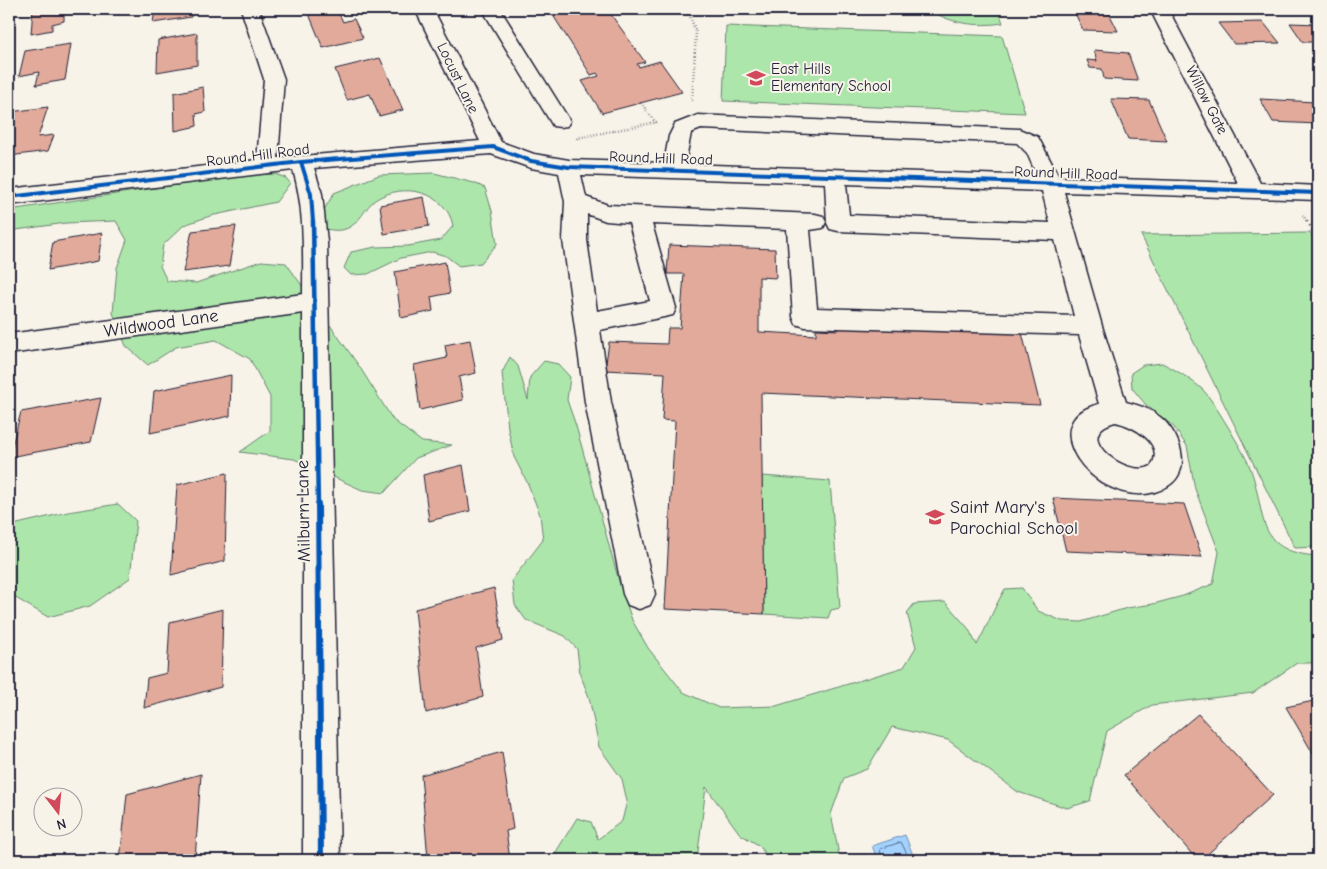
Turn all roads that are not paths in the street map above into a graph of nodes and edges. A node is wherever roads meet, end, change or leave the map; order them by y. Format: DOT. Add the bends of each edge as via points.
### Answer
graph roads {
  1 [pos="250,9"];
  2 [pos="424,9"];
  3 [pos="490,9"];
  4 [pos="1159,9"];
  5 [pos="560,121"];
  6 [pos="493,147"];
  7 [pos="301,162"];
  8 [pos="267,167"];
  9 [pos="569,167"];
  10 [pos="673,170"];
  11 [pos="835,176"];
  12 [pos="1051,186"];
  13 [pos="1254,192"];
  14 [pos="1318,193"];
  15 [pos="9,198"];
  16 [pos="576,202"];
  17 [pos="638,215"];
  18 [pos="798,222"];
  19 [pos="838,223"];
  20 [pos="1064,232"];
  21 [pos="314,302"];
  22 [pos="587,323"];
  23 [pos="1089,326"];
  24 [pos="9,344"];
  25 [pos="1115,411"];
  26 [pos="639,594"];
  27 [pos="321,860"];
  1 -- 8 [label="street" via="274,79"];
  2 -- 6 [label="street, Locust Lane"];
  3 -- 5 [label="street"];
  4 -- 13 [label="street, Willow Gate"];
  6 -- 7 [label="street, Round Hill Road"];
  6 -- 9 [label="street, Round Hill Road" via="531,161"];
  7 -- 8 [label="street, Round Hill Road"];
  7 -- 21 [label="street, Milburn Lane" via="311,194"];
  8 -- 15 [label="street, Round Hill Road"];
  9 -- 10 [label="street, Round Hill Road"];
  9 -- 16 [label="street"];
  10 -- 11 [label="street, Round Hill Road"];
  10 -- 12 [label="street" via="682,128 698,122 713,122 1019,136 1032,143"];
  11 -- 12 [label="street, Round Hill Road"];
  11 -- 19 [label="street"];
  12 -- 13 [label="street, Round Hill Road"];
  12 -- 20 [label="street"];
  13 -- 14 [label="street, Round Hill Road"];
  16 -- 17 [label="street" via="606,213"];
  16 -- 22 [label="street" via="575,240"];
  17 -- 18 [label="street"];
  17 -- 22 [label="street" via="664,308"];
  18 -- 19 [label="street"];
  18 -- 23 [label="street" via="805,317"];
  19 -- 20 [label="street"];
  20 -- 23 [label="street"];
  21 -- 24 [label="street, Wildwood Lane"];
  21 -- 27 [label="street, Milburn Lane"];
  22 -- 26 [label="street" via="598,402"];
  23 -- 25 [label="street"];
}
